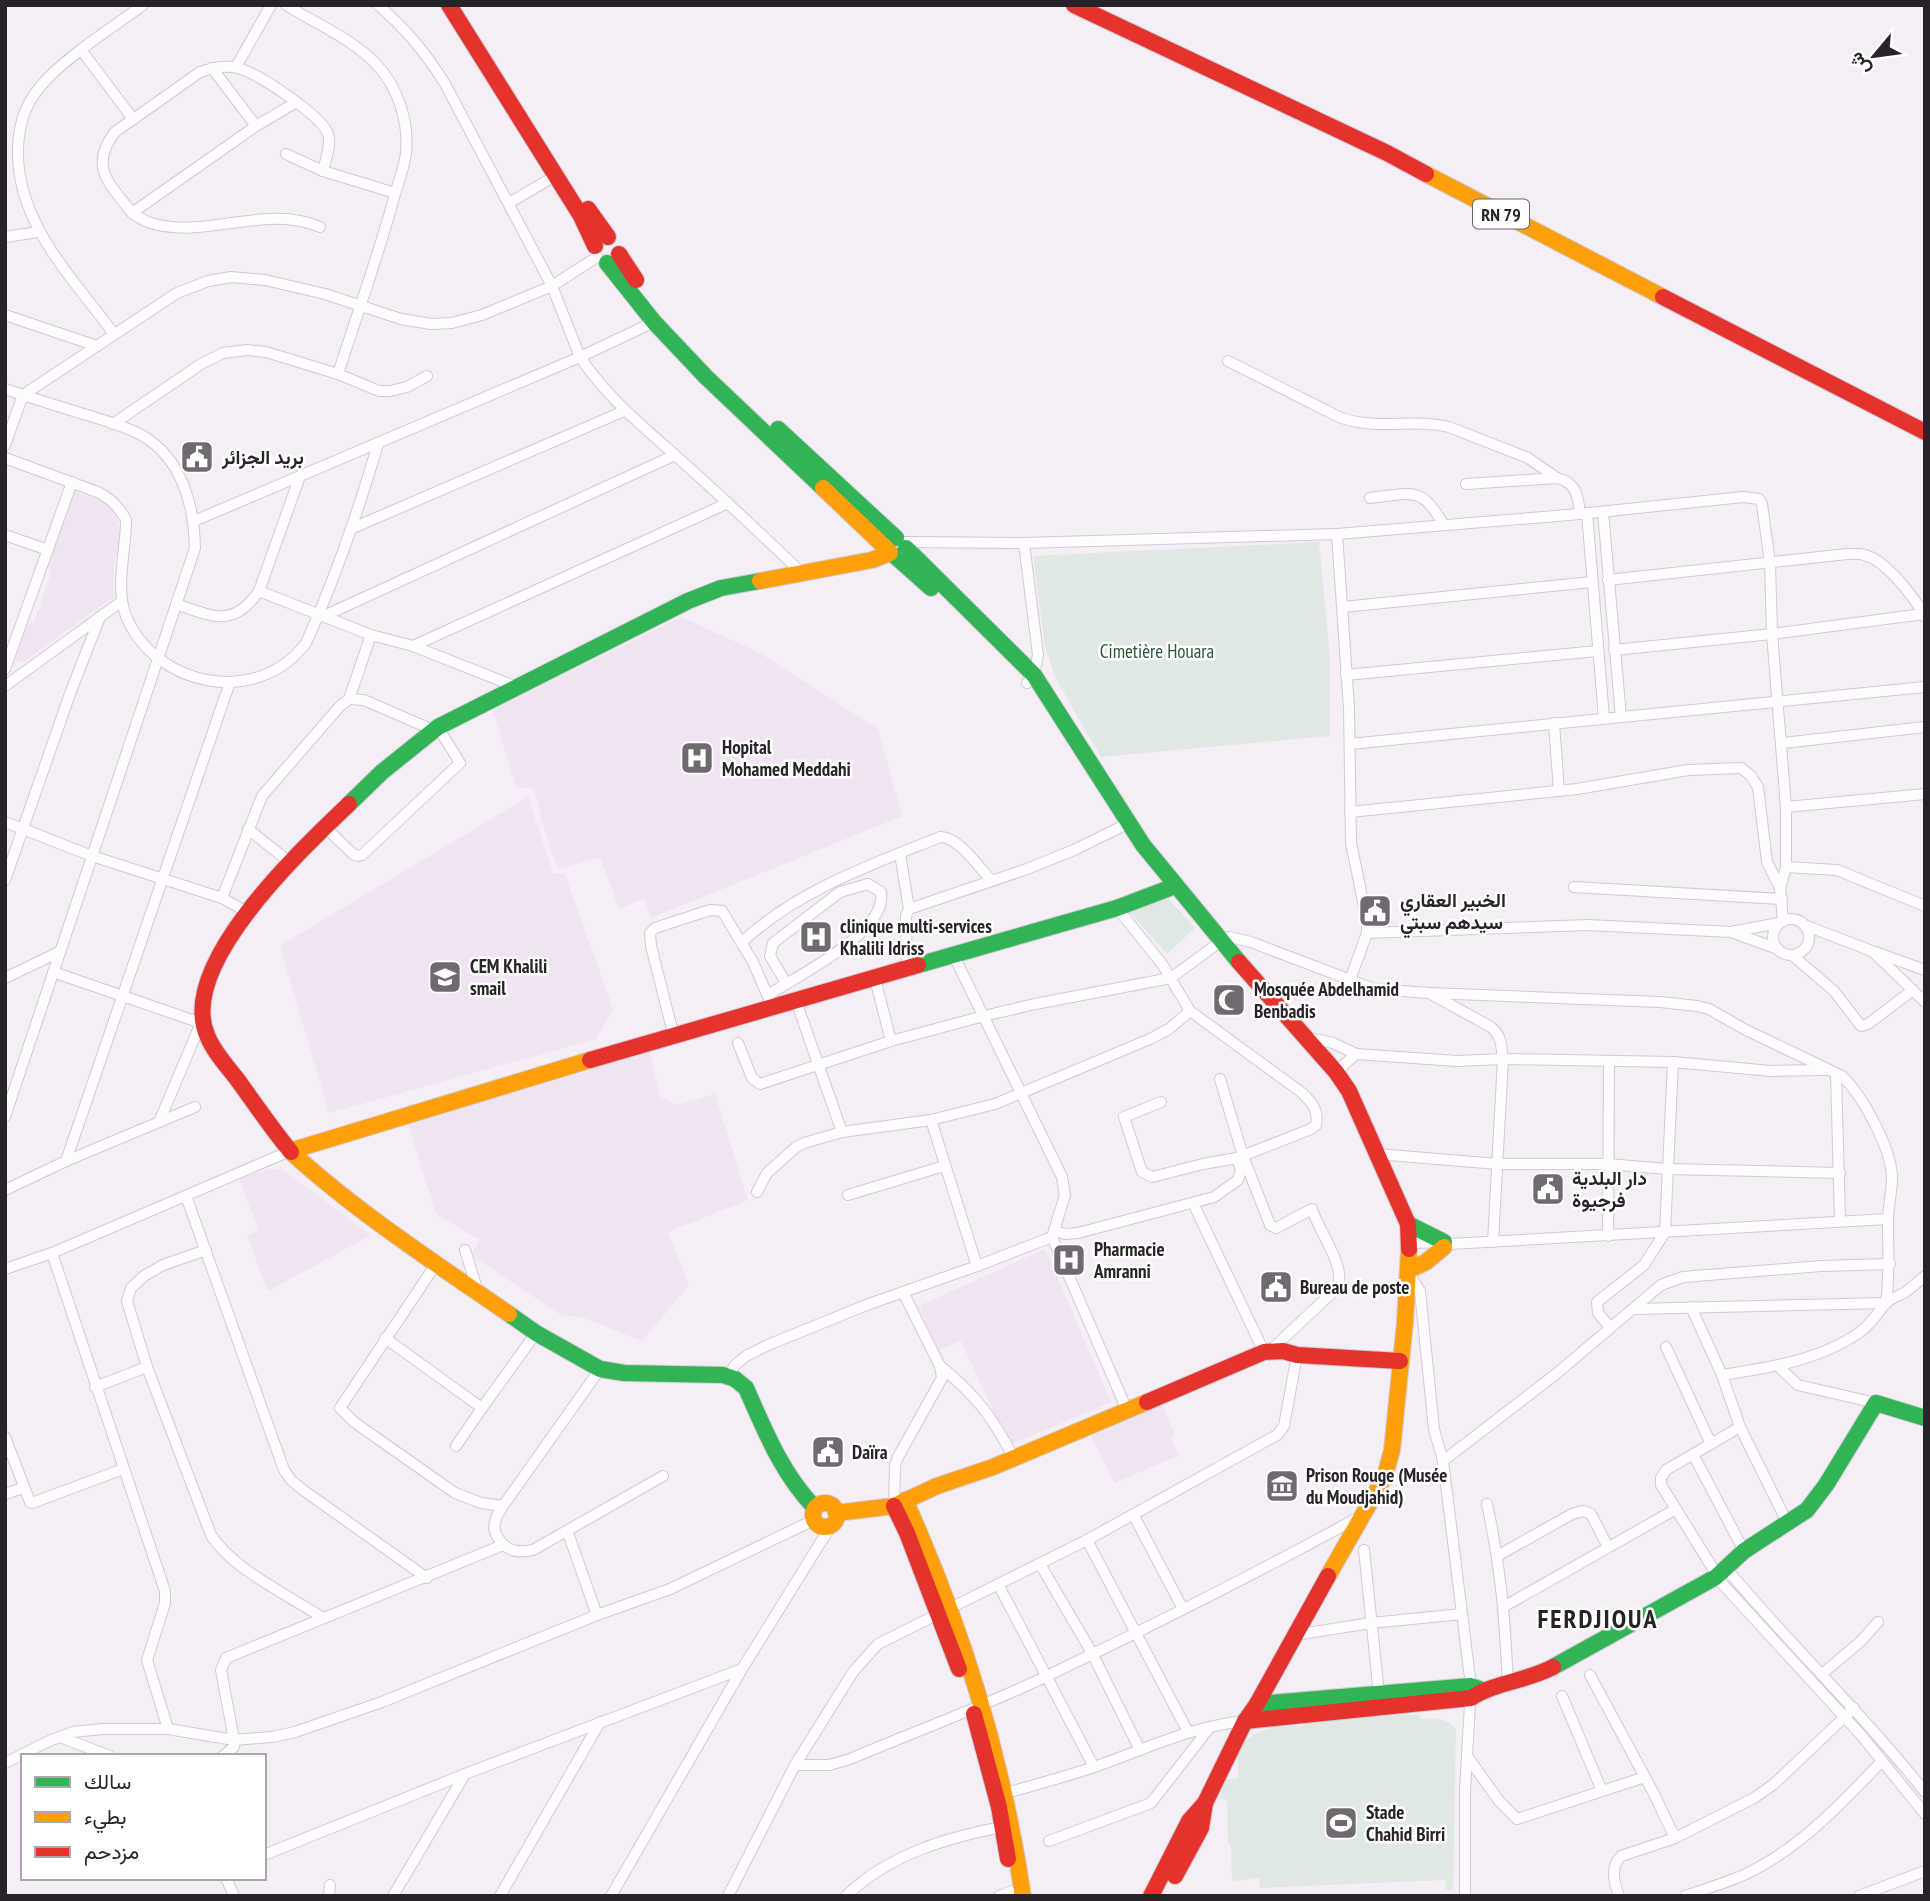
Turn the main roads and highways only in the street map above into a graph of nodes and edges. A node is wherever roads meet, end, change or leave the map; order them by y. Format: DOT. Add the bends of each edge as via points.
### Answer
graph roads {
  1 [pos="449,5"];
  2 [pos="462,5"];
  3 [pos="1073,5"];
  4 [pos="605,251"];
  5 [pos="1925,432"];
  6 [pos="897,548"];
  7 [pos="1175,886"];
  8 [pos="290,1152"];
  9 [pos="1408,1224"];
  10 [pos="1409,1261"];
  11 [pos="1400,1361"];
  12 [pos="1925,1418"];
  13 [pos="900,1503"];
  14 [pos="1475,1691"];
  15 [pos="1257,1704"];
  16 [pos="1245,1721"];
  17 [pos="1205,1803"];
  18 [pos="1011,1895"];
  19 [pos="1151,1896"];
  20 [pos="1164,1896"];
  1 -- 4 [label="main road"];
  2 -- 4 [label="main road" via="578,193"];
  3 -- 5 [label="main road, RN 79" via="1387,153"];
  4 -- 6 [label="main road" via="712,368"];
  4 -- 6 [label="main road" via="654,322 706,377"];
  6 -- 7 [label="main road" via="932,588 1048,699"];
  6 -- 8 [label="main road" via="872,560 721,587 688,601 435,728 325,827 229,937 202,1002 206,1034"];
  7 -- 8 [label="main road" via="1117,908 875,979 796,1001 770,1001 674,1037"];
  7 -- 9 [label="main road" via="1336,1072 1349,1091"];
  8 -- 13 [label="main road" via="436,1264 536,1333 600,1369 729,1376 746,1388 792,1481 814,1514 826,1503 833,1507 834,1519"];
  9 -- 10 [label="main road"];
  9 -- 10 [label="main road" via="1446,1244 1426,1262"];
  10 -- 11 [label="main road"];
  11 -- 13 [label="main road" via="1267,1351"];
  11 -- 15 [label="main road" via="1390,1464"];
  12 -- 14 [label="main road" via="1876,1403 1813,1504 1718,1571 1562,1664 1508,1685"];
  13 -- 18 [label="main road" via="935,1565 945,1612 1002,1795"];
  14 -- 15 [label="main road" via="1379,1693"];
  14 -- 16 [label="main road"];
  15 -- 16 [label="main road"];
  16 -- 17 [label="main road"];
  17 -- 19 [label="main road" via="1189,1821"];
  17 -- 20 [label="main road" via="1201,1828"];
}
